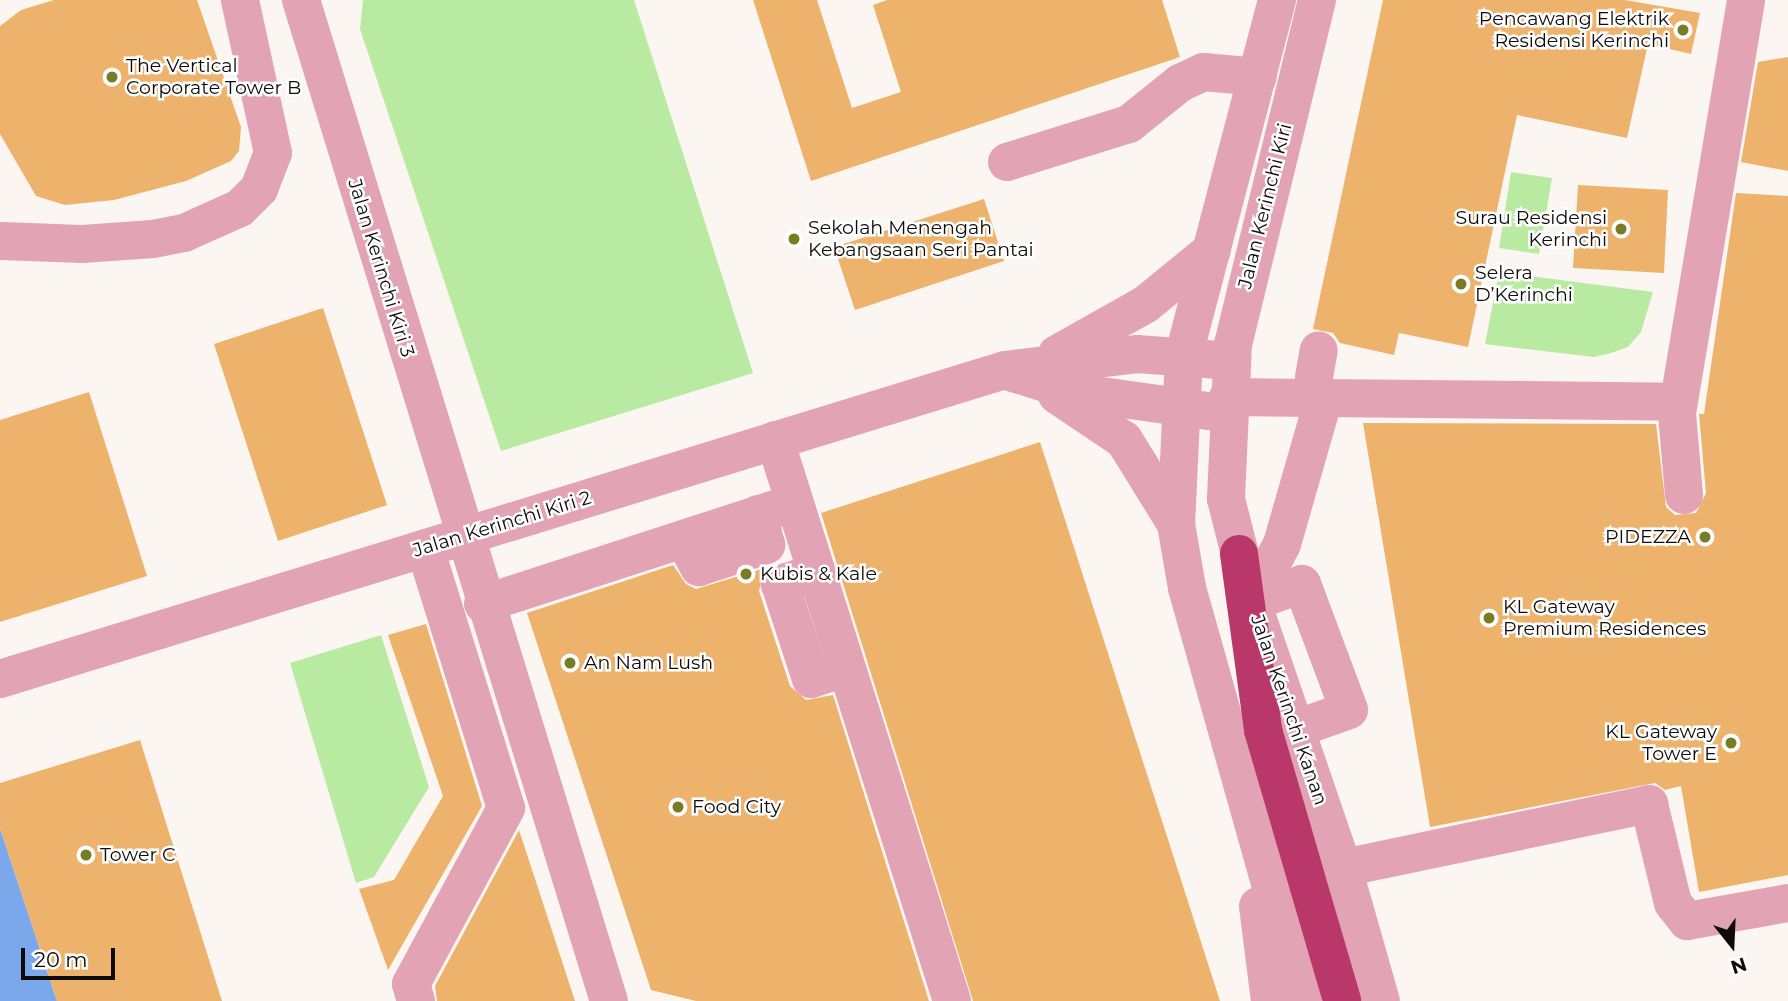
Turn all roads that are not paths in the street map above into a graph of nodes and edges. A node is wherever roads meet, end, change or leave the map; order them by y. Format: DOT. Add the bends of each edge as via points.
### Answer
graph roads {
  1 [pos="240,0"];
  2 [pos="300,0"];
  3 [pos="1277,0"];
  4 [pos="1317,0"];
  5 [pos="1746,0"];
  6 [pos="1258,77"];
  7 [pos="1007,162"];
  8 [pos="1,239"];
  9 [pos="1212,250"];
  10 [pos="1185,355"];
  11 [pos="1024,372"];
  12 [pos="1319,375"];
  13 [pos="1229,391"];
  14 [pos="1678,402"];
  15 [pos="1181,409"];
  16 [pos="775,440"];
  17 [pos="1684,495"];
  18 [pos="767,512"];
  19 [pos="1177,524"];
  20 [pos="462,536"];
  21 [pos="425,548"];
  22 [pos="1246,579"];
  23 [pos="483,604"];
  24 [pos="0,679"];
  25 [pos="1279,730"];
  26 [pos="1259,843"];
  27 [pos="1343,868"];
  28 [pos="1788,903"];
  29 [pos="416,1001"];
  30 [pos="609,1001"];
  31 [pos="953,1001"];
  32 [pos="1270,1001"];
  33 [pos="1303,1001"];
  34 [pos="1342,1001"];
  35 [pos="1381,1001"];
  1 -- 8 [label="street" via="273,153 259,189 240,208 184,233 82,244"];
  2 -- 20 [label="street, Jalan Kerinchi Kiri 3" via="339,146"];
  3 -- 6 [label="street, Jalan Kerinchi Kiri"];
  4 -- 13 [label="street, Jalan Kerinchi Kiri" via="1243,292"];
  5 -- 14 [label="street"];
  6 -- 7 [label="street" via="1204,72 1180,83 1129,124"];
  6 -- 9 [label="street, Jalan Kerinchi Kiri"];
  9 -- 10 [label="street, Jalan Kerinchi Kiri"];
  9 -- 11 [label="street" via="1146,304"];
  10 -- 11 [label="street"];
  10 -- 13 [label="street"];
  10 -- 15 [label="street, Jalan Kerinchi Kiri"];
  11 -- 15 [label="street"];
  11 -- 16 [label="street, Jalan Kerinchi Kiri 2"];
  11 -- 19 [label="street" via="1124,440"];
  12 -- 13 [label="street"];
  12 -- 14 [label="street" via="1397,406"];
  12 -- 22 [label="street" via="1282,544 1273,561"];
  13 -- 15 [label="street"];
  13 -- 22 [label="street" via="1226,499"];
  14 -- 17 [label="street"];
  15 -- 19 [label="street"];
  16 -- 20 [label="street, Jalan Kerinchi Kiri 2"];
  16 -- 31 [label="street"];
  18 -- 23 [label="street"];
  19 -- 26 [label="street" via="1187,588"];
  20 -- 21 [label="street, Jalan Kerinchi Kiri 2"];
  20 -- 23 [label="street, Jalan Kerinchi Kiri 3"];
  21 -- 24 [label="street, Jalan Kerinchi Kiri 2"];
  21 -- 29 [label="street" via="506,808 411,984"];
  22 -- 25 [label="highway"];
  22 -- 25 [label="street" via="1302,584 1349,710"];
  23 -- 30 [label="street, Jalan Kerinchi Kiri 3"];
  25 -- 27 [label="street, Jalan Kerinchi Kanan"];
  25 -- 34 [label="highway"];
  26 -- 32 [label="street" via="1258,921"];
  26 -- 33 [label="street"];
  27 -- 28 [label="street" via="1647,796 1673,903 1687,921"];
  27 -- 35 [label="street, Jalan Kerinchi Kanan"];
}
